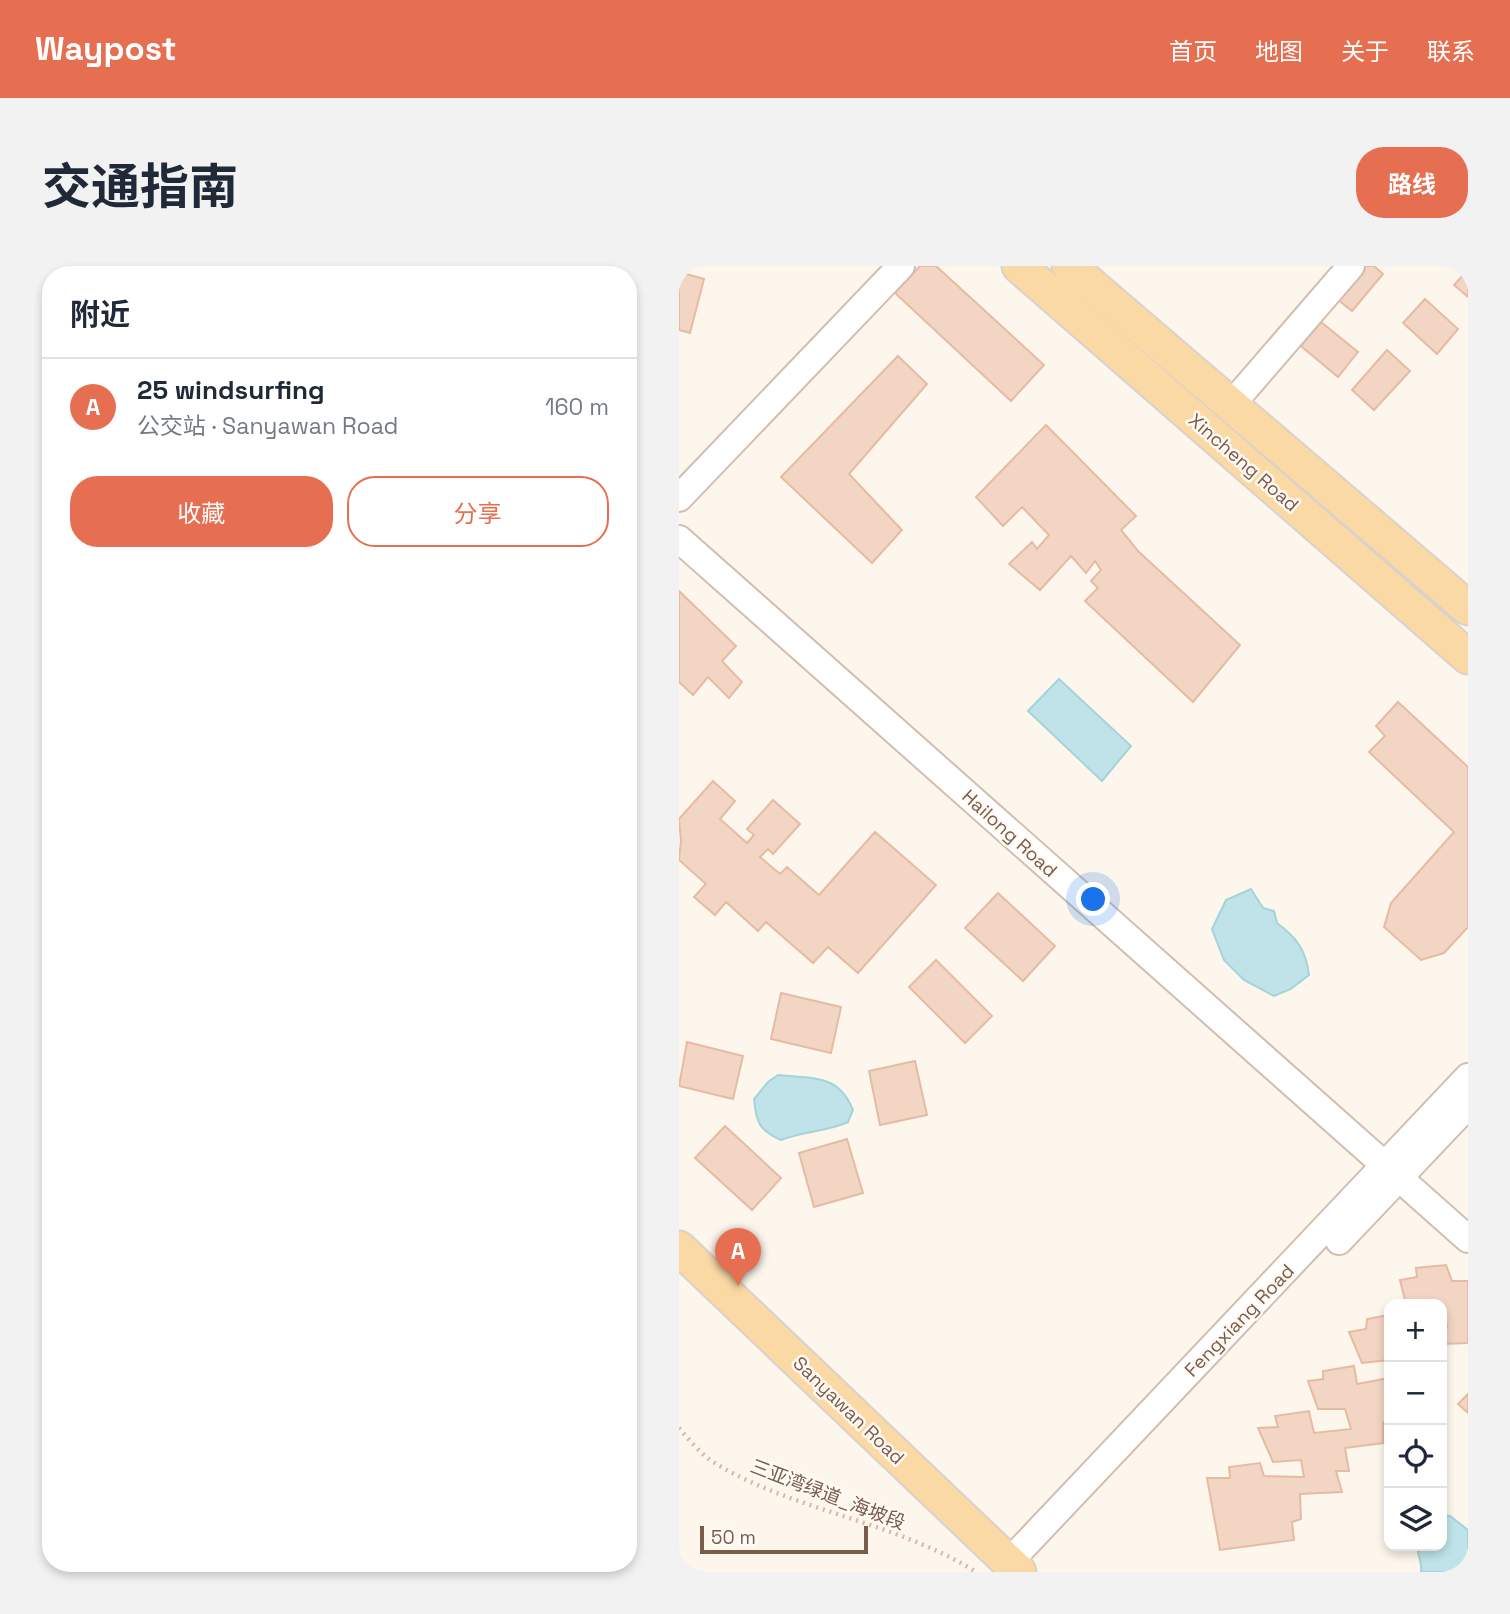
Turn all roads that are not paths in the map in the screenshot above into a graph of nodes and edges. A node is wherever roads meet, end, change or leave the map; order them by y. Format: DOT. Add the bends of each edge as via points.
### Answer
graph roads {
  1 [pos="901,266"];
  2 [pos="1019,266"];
  3 [pos="1069,266"];
  4 [pos="1352,266"];
  5 [pos="1231,405"];
  6 [pos="679,498"];
  7 [pos="679,539"];
  8 [pos="1468,608"];
  9 [pos="1468,657"];
  10 [pos="1468,1077"];
  11 [pos="1468,1105"];
  12 [pos="1392,1173"];
  13 [pos="1468,1239"];
  14 [pos="679,1248"];
  15 [pos="1014,1568"];
  1 -- 6 [label="street"];
  2 -- 9 [label="main road, Xincheng Road"];
  3 -- 5 [label="main road, Xincheng Road"];
  4 -- 5 [label="street"];
  5 -- 8 [label="main road, Xincheng Road"];
  7 -- 12 [label="street, Hailong Road"];
  10 -- 12 [label="street, Fengxiang Road"];
  11 -- 12 [label="street, Fengxiang Road"];
  12 -- 13 [label="street, Hailong Road"];
  12 -- 15 [label="street, Fengxiang Road"];
  14 -- 15 [label="main road, Sanyawan Road"];
}
